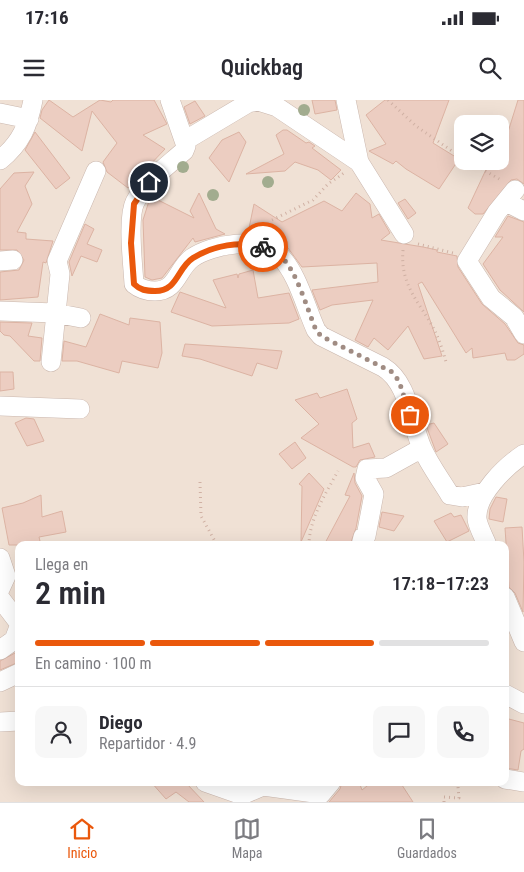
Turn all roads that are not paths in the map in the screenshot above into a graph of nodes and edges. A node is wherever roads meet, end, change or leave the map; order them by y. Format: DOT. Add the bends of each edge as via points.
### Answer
graph roads {
  1 [pos="33,100"];
  2 [pos="170,100"];
  3 [pos="346,100"];
  4 [pos="0,113"];
  5 [pos="29,119"];
  6 [pos="186,140"];
  7 [pos="0,160"];
  8 [pos="359,162"];
  9 [pos="96,171"];
  10 [pos="524,211"];
  11 [pos="404,234"];
  12 [pos="0,311"];
  13 [pos="55,313"];
  14 [pos="81,318"];
  15 [pos="524,334"];
  16 [pos="51,362"];
  17 [pos="0,406"];
  18 [pos="80,409"];
  19 [pos="422,448"];
  20 [pos="524,454"];
  21 [pos="485,492"];
  22 [pos="362,541"];
  23 [pos="486,541"];
  24 [pos="0,558"];
  25 [pos="0,589"];
  26 [pos="0,598"];
  27 [pos="509,607"];
  28 [pos="15,618"];
  29 [pos="514,620"];
  30 [pos="15,637"];
  31 [pos="524,642"];
  32 [pos="0,650"];
  33 [pos="15,674"];
  34 [pos="0,682"];
  35 [pos="509,696"];
  36 [pos="524,704"];
  37 [pos="15,721"];
  38 [pos="0,722"];
  39 [pos="216,786"];
  40 [pos="263,786"];
  41 [pos="263,786"];
  42 [pos="329,793"];
  1 -- 5 [label="street"];
  2 -- 6 [label="street"];
  3 -- 8 [label="street"];
  4 -- 5 [label="street"];
  5 -- 7 [label="street" via="22,137"];
  6 -- 8 [label="street" via="248,102 258,100 277,107"];
  6 -- 19 [label="street" via="184,151 149,182 134,204 131,243 134,284 140,289 163,291 172,286 191,259 221,246 262,247 278,254 294,278 321,336 383,366 399,381"];
  8 -- 11 [label="street"];
  9 -- 13 [label="street" via="57,261 60,274"];
  10 -- 15 [label="street" via="510,196 467,261 491,298 514,317"];
  12 -- 13 [label="street"];
  13 -- 14 [label="street"];
  13 -- 16 [label="street"];
  17 -- 18 [label="street"];
  19 -- 21 [label="street" via="450,495 462,497"];
  19 -- 22 [label="street" via="386,468 367,469 365,478 374,494 366,536"];
  20 -- 21 [label="street" via="508,465"];
  21 -- 23 [label="street" via="477,518"];
  24 -- 25 [label="street" via="6,576"];
  26 -- 28 [label="street"];
  27 -- 29 [label="street"];
  29 -- 31 [label="street"];
  30 -- 32 [label="street"];
  33 -- 34 [label="street"];
  35 -- 36 [label="street"];
  37 -- 38 [label="street"];
  39 -- 40 [label="street" via="242,795"];
  41 -- 42 [label="street"];
}
